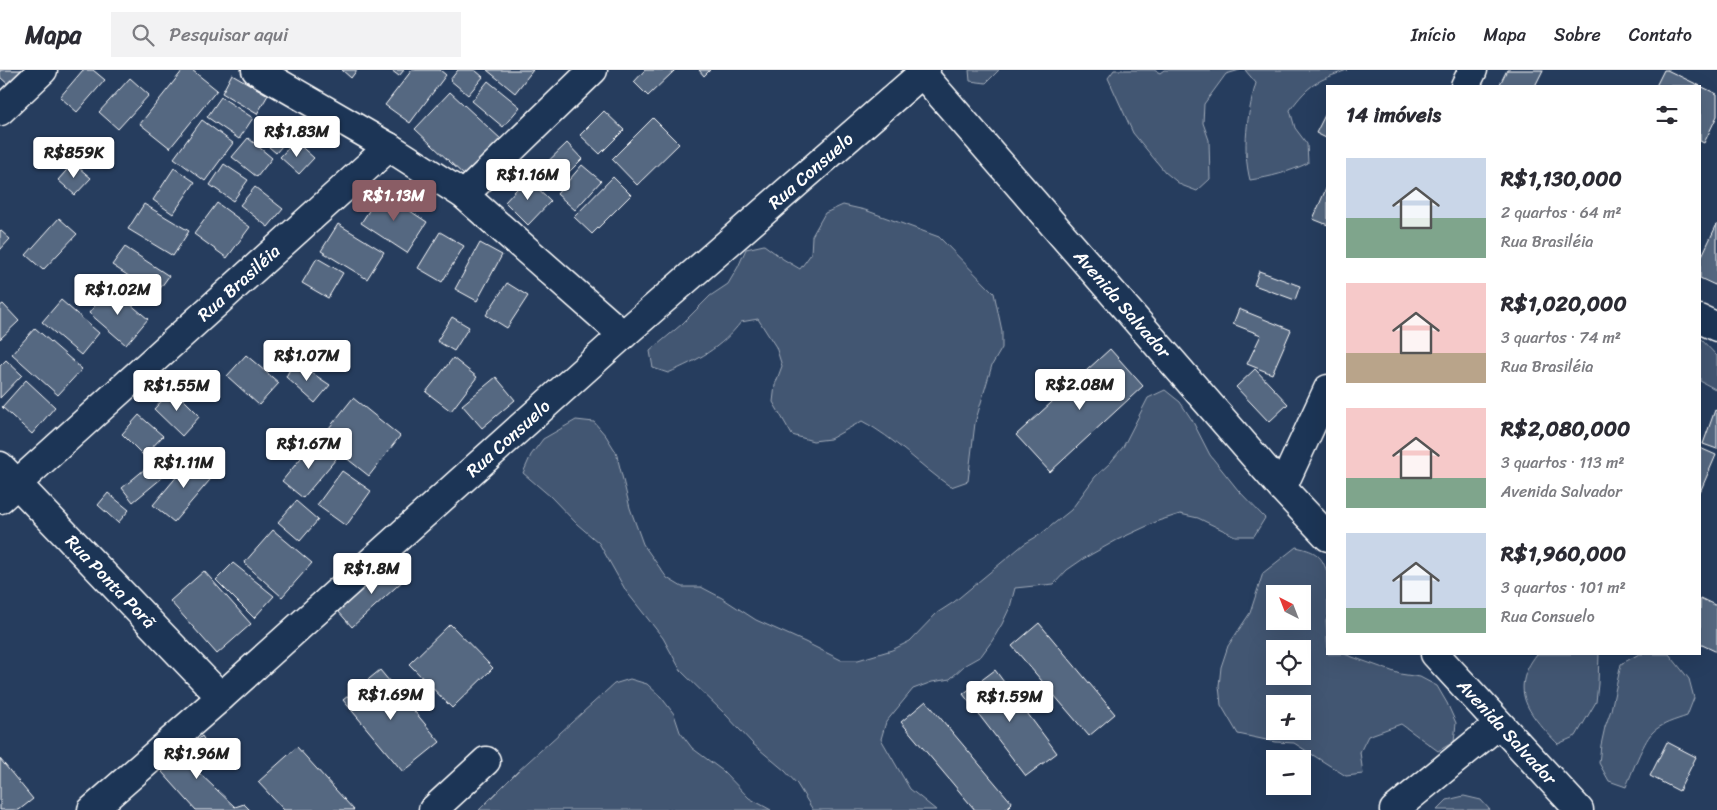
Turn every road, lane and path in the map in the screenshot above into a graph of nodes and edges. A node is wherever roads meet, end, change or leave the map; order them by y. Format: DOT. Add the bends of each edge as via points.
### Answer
graph roads {
  1 [pos="43,70"];
  2 [pos="593,70"];
  3 [pos="1472,70"];
  4 [pos="922,71"];
  5 [pos="269,73"];
  6 [pos="1465,85"];
  7 [pos="0,111"];
  8 [pos="389,147"];
  9 [pos="464,196"];
  10 [pos="1701,319"];
  11 [pos="1717,326"];
  12 [pos="623,336"];
  13 [pos="1326,393"];
  14 [pos="6,483"];
  15 [pos="1282,488"];
  16 [pos="1326,536"];
  17 [pos="1436,655"];
  18 [pos="221,697"];
  19 [pos="1499,724"];
  20 [pos="486,761"];
  21 [pos="92,810"];
  22 [pos="433,810"];
  23 [pos="1394,810"];
  24 [pos="1579,810"];
  1 -- 7 [label="street"];
  2 -- 9 [label="street"];
  3 -- 6 [label="street"];
  4 -- 12 [label="street, Rua Consuelo"];
  4 -- 15 [label="street, Avenida Salvador"];
  5 -- 8 [label="street"];
  8 -- 9 [label="street"];
  8 -- 14 [label="street, Rua Brasiléia"];
  9 -- 12 [label="street"];
  10 -- 11 [label="street"];
  12 -- 18 [label="street, Rua Consuelo"];
  13 -- 15 [label="street"];
  14 -- 18 [label="street, Rua Ponta Porã"];
  15 -- 16 [label="street, Avenida Salvador"];
  17 -- 19 [label="street, Avenida Salvador"];
  18 -- 21 [label="street, Rua Consuelo"];
  19 -- 23 [label="street"];
  19 -- 24 [label="street, Avenida Salvador"];
  20 -- 22 [label="street"];
}
